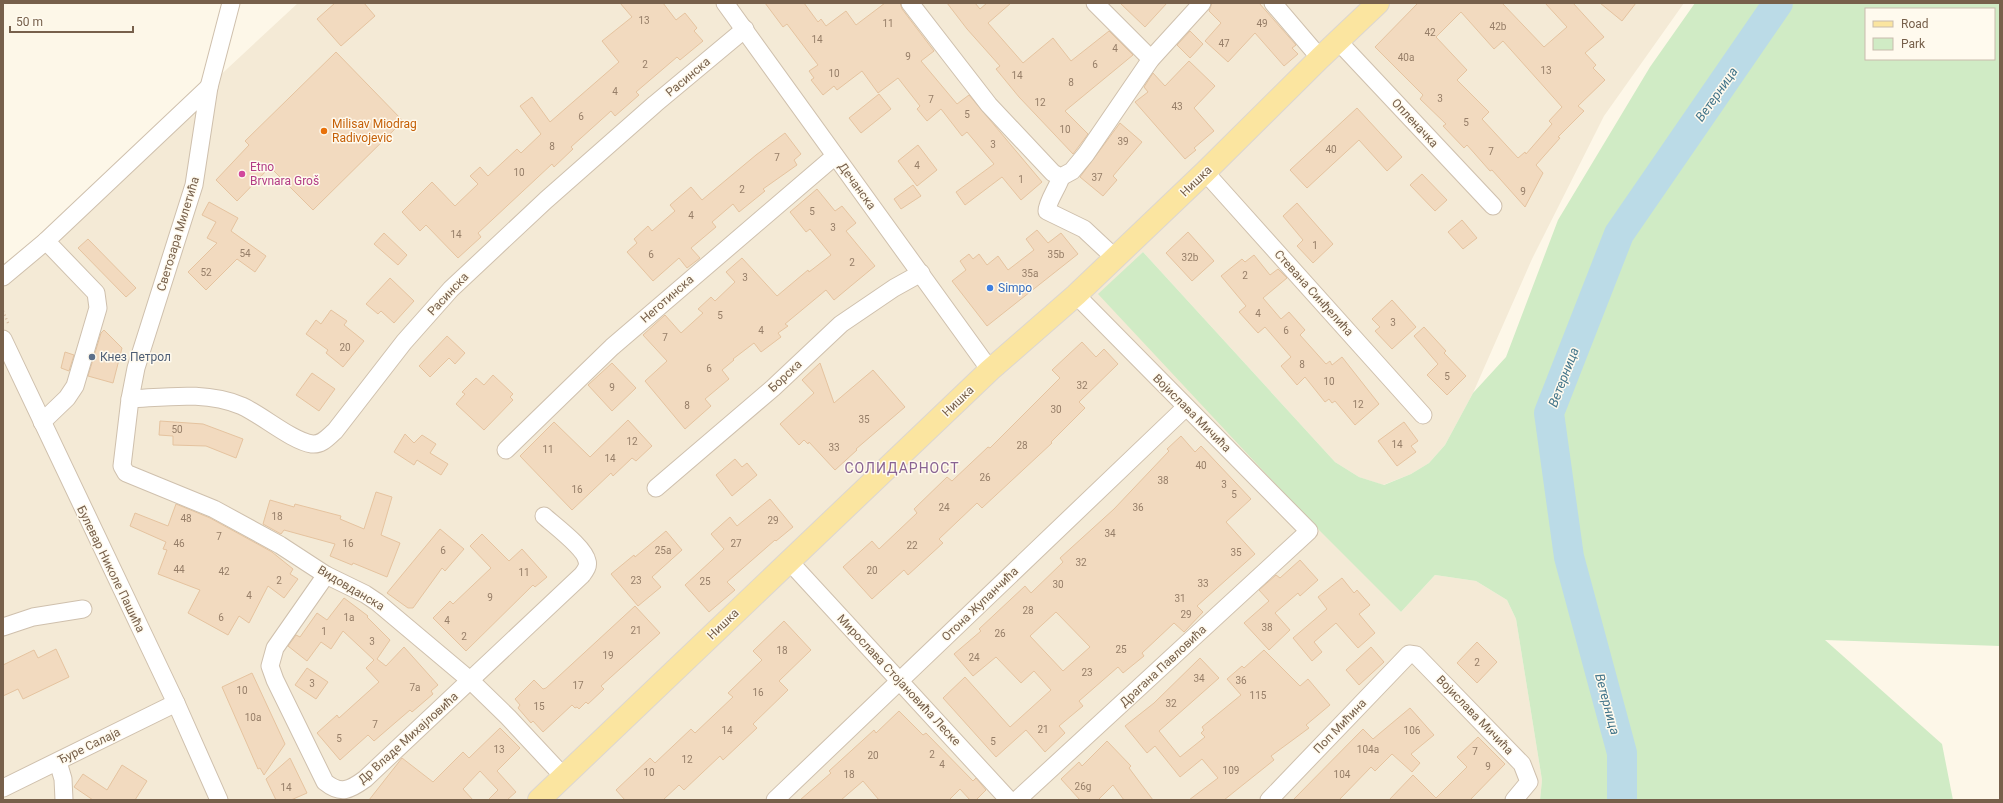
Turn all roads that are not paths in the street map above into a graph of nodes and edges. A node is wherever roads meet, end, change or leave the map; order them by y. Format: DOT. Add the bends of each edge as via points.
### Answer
graph roads {
  1 [pos="231,3"];
  2 [pos="725,3"];
  3 [pos="910,3"];
  4 [pos="1095,3"];
  5 [pos="1202,3"];
  6 [pos="1273,3"];
  7 [pos="1378,3"];
  8 [pos="745,29"];
  9 [pos="1338,41"];
  10 [pos="1320,58"];
  11 [pos="1151,59"];
  12 [pos="209,87"];
  13 [pos="835,156"];
  14 [pos="1205,172"];
  15 [pos="1061,177"];
  16 [pos="1493,206"];
  17 [pos="46,241"];
  18 [pos="1115,258"];
  19 [pos="921,273"];
  20 [pos="3,277"];
  21 [pos="1076,295"];
  22 [pos="3,339"];
  23 [pos="990,370"];
  24 [pos="130,399"];
  25 [pos="1186,407"];
  26 [pos="1423,415"];
  27 [pos="42,422"];
  28 [pos="506,450"];
  29 [pos="122,466"];
  30 [pos="656,488"];
  31 [pos="544,516"];
  32 [pos="1309,531"];
  33 [pos="789,561"];
  34 [pos="326,575"];
  35 [pos="83,609"];
  36 [pos="3,627"];
  37 [pos="1413,653"];
  38 [pos="900,680"];
  39 [pos="471,681"];
  40 [pos="176,703"];
  41 [pos="58,762"];
  42 [pos="564,777"];
  43 [pos="3,788"];
  44 [pos="64,800"];
  45 [pos="219,800"];
  46 [pos="539,800"];
  47 [pos="775,800"];
  48 [pos="1009,800"];
  49 [pos="1017,800"];
  50 [pos="1269,800"];
  51 [pos="1514,800"];
  1 -- 12 [label="street, Светозара Милетића"];
  2 -- 8 [label="street, Дечанска"];
  3 -- 15 [label="street" via="989,105 1053,173"];
  4 -- 11 [label="street"];
  5 -- 11 [label="street"];
  6 -- 10 [label="street"];
  7 -- 9 [label="main road, Нишка"];
  8 -- 13 [label="street, Дечанска"];
  8 -- 24 [label="street, Расинска" via="546,200 450,289 404,342 335,431 324,441 317,444 302,441 258,414 220,399 196,395"];
  9 -- 10 [label="main road, Нишка"];
  9 -- 16 [label="street, Опленачка"];
  10 -- 14 [label="main road, Нишка"];
  11 -- 15 [label="street" via="1086,154 1072,171"];
  12 -- 17 [label="street"];
  12 -- 24 [label="street, Светозара Милетића" via="194,185 136,368"];
  13 -- 19 [label="street, Дечанска"];
  13 -- 28 [label="street, Неготинска" via="612,347"];
  14 -- 18 [label="main road, Нишка"];
  14 -- 26 [label="street, Стевана Синђелића"];
  15 -- 18 [label="street" via="1047,211 1084,229"];
  17 -- 20 [label="street"];
  17 -- 27 [label="street" via="96,293 98,308 75,386 67,398"];
  18 -- 21 [label="main road, Нишка"];
  19 -- 23 [label="street, Дечанска"];
  19 -- 30 [label="street, Борска" via="841,324 773,388"];
  21 -- 23 [label="main road, Нишка"];
  21 -- 25 [label="street, Војислава Мичића"];
  22 -- 27 [label="street, Булевар Николе Пашића"];
  23 -- 33 [label="main road, Нишка"];
  24 -- 29 [label="street, Светозара Милетића"];
  25 -- 32 [label="street, Војислава Мичића"];
  25 -- 38 [label="street, Отона Жупанчића"];
  27 -- 40 [label="street, Булевар Николе Пашића"];
  29 -- 34 [label="street, Видовданска" via="126,472 221,513 280,545"];
  31 -- 39 [label="street, Др Владе Михајловића" via="582,550 588,560 587,566 575,583"];
  32 -- 49 [label="street, Драгана Павловића"];
  33 -- 38 [label="street, Мирослава Стојановића Леске"];
  33 -- 42 [label="main road, Нишка"];
  34 -- 39 [label="street, Видовданска" via="378,602"];
  34 -- 39 [label="street, Др Владе Михајловића" via="278,642 270,666 281,694 325,782 333,788 347,789 365,779"];
  35 -- 36 [label="street" via="33,617"];
  37 -- 50 [label="street, Поп Мићина" via="1409,654"];
  37 -- 51 [label="street, Војислава Мичића" via="1522,764 1529,782"];
  38 -- 47 [label="street, Отона Жупанчића"];
  38 -- 48 [label="street, Мирослава Стојановића Леске"];
  39 -- 42 [label="street, Видовданска"];
  40 -- 41 [label="street, Ђуре Салаја"];
  40 -- 45 [label="street, Булевар Николе Пашића"];
  41 -- 43 [label="street, Ђуре Салаја"];
  41 -- 44 [label="street" via="63,779"];
  42 -- 46 [label="main road, Нишка"];
}
